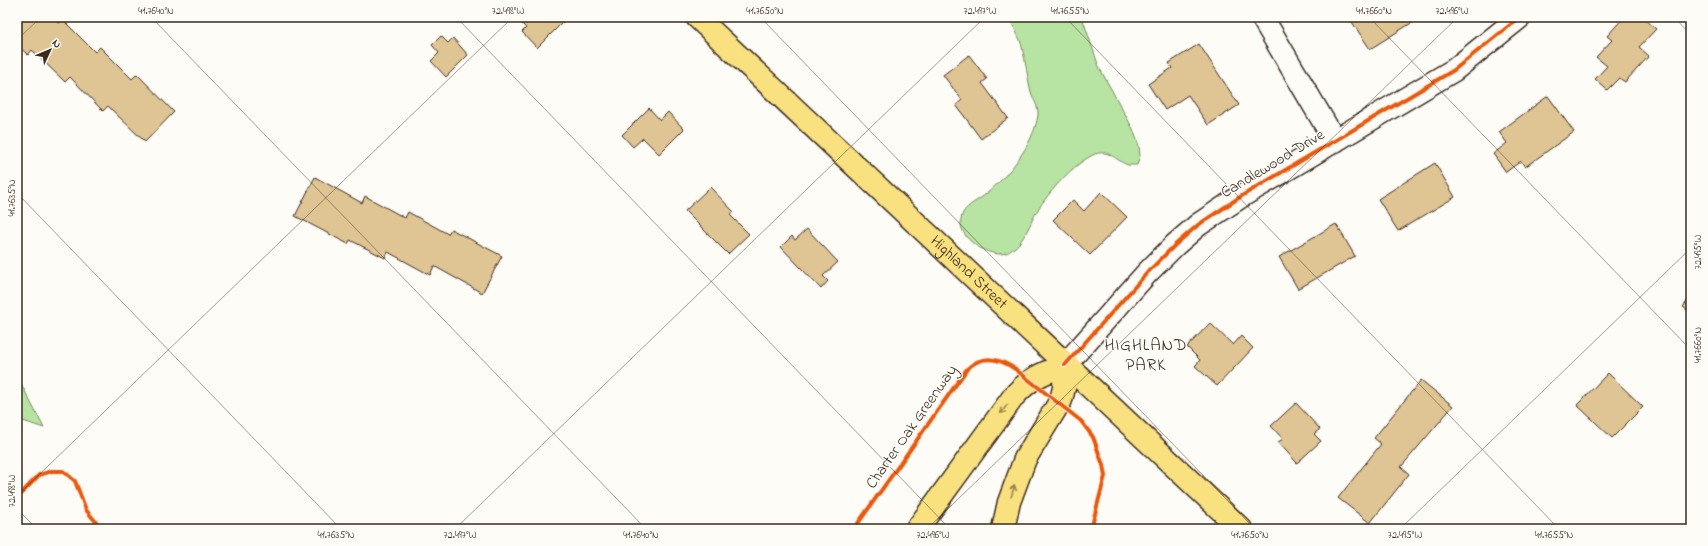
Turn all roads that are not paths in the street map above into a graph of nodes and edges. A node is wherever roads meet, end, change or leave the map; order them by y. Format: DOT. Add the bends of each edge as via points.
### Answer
graph roads {
  1 [pos="697,17"];
  2 [pos="1262,17"];
  3 [pos="1520,17"];
  4 [pos="1335,141"];
  5 [pos="1065,365"];
  6 [pos="917,529"];
  7 [pos="1003,529"];
  8 [pos="1241,529"];
  1 -- 5 [label="main road, Highland Street"];
  2 -- 4 [label="street"];
  3 -- 4 [label="street, Candlewood Drive" via="1454,70"];
  4 -- 5 [label="street, Candlewood Drive" via="1216,212 1187,234 1147,273"];
  5 -- 6 [label="main road, one-way" via="1035,377 1014,396"];
  7 -- 5 [label="main road, one-way" via="1009,502 1025,459 1061,400"];
  5 -- 8 [label="main road, Highland Street"];
}
